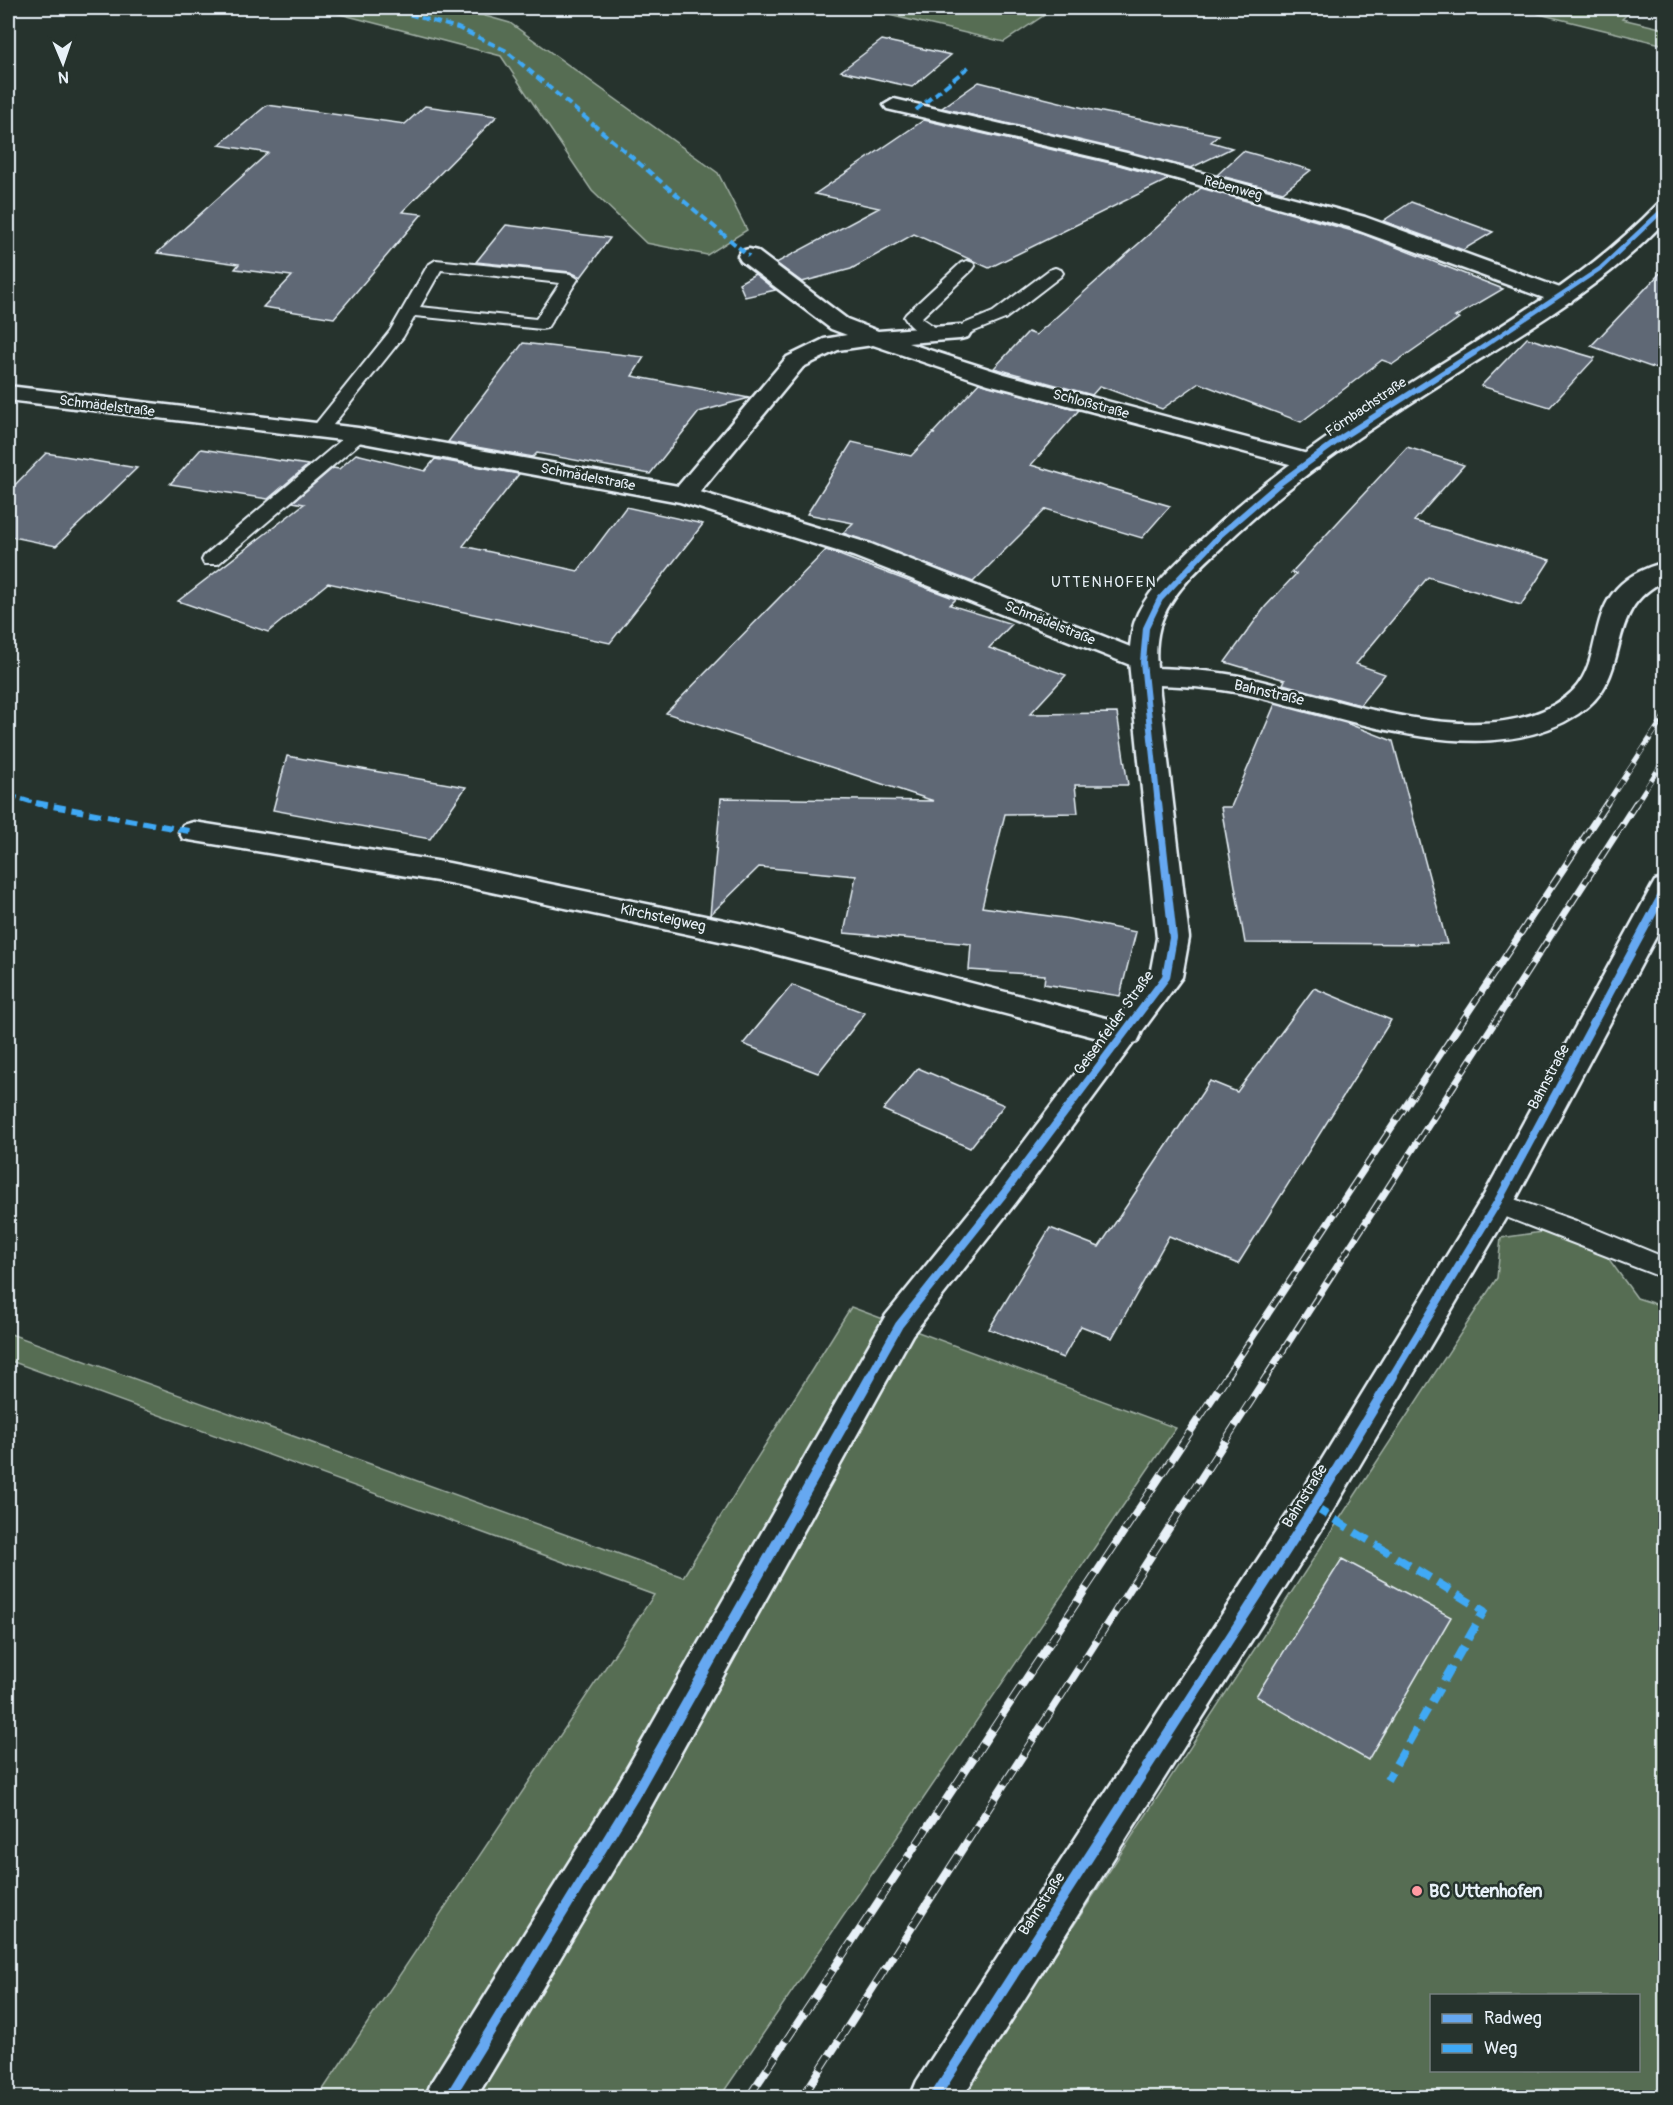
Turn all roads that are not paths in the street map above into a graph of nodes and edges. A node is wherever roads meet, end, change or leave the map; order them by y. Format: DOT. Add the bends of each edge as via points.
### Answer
graph roads {
  1 [pos="894,105"];
  2 [pos="1665,207"];
  3 [pos="749,256"];
  4 [pos="967,266"];
  5 [pos="1055,273"];
  6 [pos="1563,297"];
  7 [pos="409,311"];
  8 [pos="960,332"];
  9 [pos="937,334"];
  10 [pos="875,338"];
  11 [pos="8,393"];
  12 [pos="320,431"];
  13 [pos="358,435"];
  14 [pos="1310,462"];
  15 [pos="684,495"];
  16 [pos="211,560"];
  17 [pos="1665,570"];
  18 [pos="1144,669"];
  19 [pos="195,832"];
  20 [pos="1665,888"];
  21 [pos="1125,1034"];
  22 [pos="1497,1203"];
  23 [pos="1665,1269"];
  24 [pos="449,2097"];
  25 [pos="934,2097"];
  1 -- 6 [label="street, Rebenweg" via="1124,158 1357,222"];
  2 -- 6 [label="street, Förnbachstraße" via="1653,222"];
  3 -- 10 [label="street, Schloßstraße" via="839,324"];
  4 -- 9 [label="lane" via="912,317 916,324"];
  5 -- 8 [label="lane, Schloßstraße" via="1016,307 983,326"];
  6 -- 14 [label="street, Förnbachstraße" via="1404,397"];
  7 -- 7 [label="lane" via="436,265 570,279 541,324"];
  7 -- 12 [label="lane" via="397,333"];
  8 -- 9 [label="street, Schloßstraße"];
  9 -- 10 [label="street, Schloßstraße"];
  10 -- 14 [label="street, Schloßstraße" via="996,379"];
  10 -- 15 [label="street, Schloßstraße" via="832,344 795,362"];
  11 -- 12 [label="street, Schmädelstraße"];
  12 -- 13 [label="street, Schmädelstraße"];
  13 -- 15 [label="street, Schmädelstraße"];
  13 -- 16 [label="lane"];
  14 -- 18 [label="street, Förnbachstraße" via="1266,492 1180,574 1153,610 1144,633"];
  15 -- 18 [label="street, Schmädelstraße" via="862,550"];
  17 -- 18 [label="street, Bahnstraße" via="1626,594 1612,619 1596,681 1558,715 1525,726 1461,732 1422,728 1245,686"];
  18 -- 21 [label="street, Geisenfelder Straße" via="1173,938 1166,977"];
  19 -- 21 [label="street, Kirchsteigweg" via="449,873 748,936"];
  20 -- 22 [label="street, Bahnstraße"];
  21 -- 24 [label="street, Geisenfelder Straße" via="899,1325 633,1798"];
  22 -- 23 [label="lane"];
  22 -- 25 [label="street, Bahnstraße" via="1314,1508"];
}
